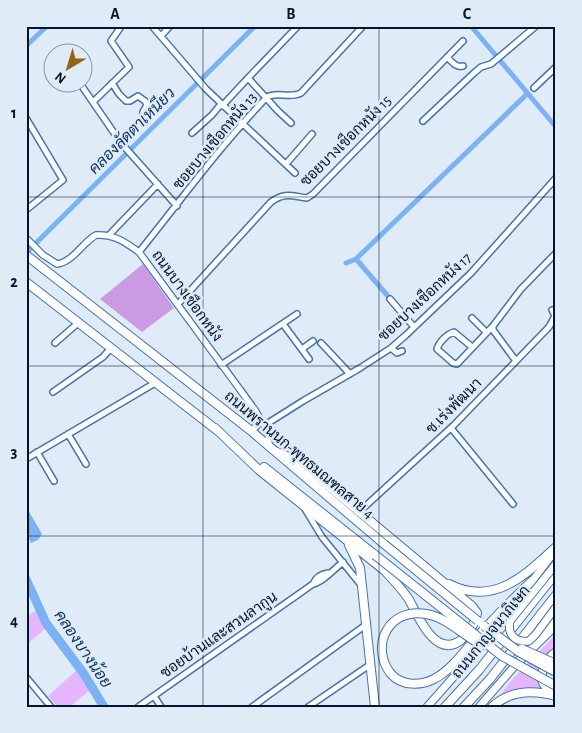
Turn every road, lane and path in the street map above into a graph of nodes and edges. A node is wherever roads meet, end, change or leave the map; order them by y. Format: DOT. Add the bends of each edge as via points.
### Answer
graph roads {
  1 [pos="152,26"];
  2 [pos="170,26"];
  3 [pos="298,26"];
  4 [pos="364,26"];
  5 [pos="536,26"];
  6 [pos="120,28"];
  7 [pos="161,36"];
  8 [pos="463,41"];
  9 [pos="447,57"];
  10 [pos="463,66"];
  11 [pos="556,67"];
  12 [pos="248,78"];
  13 [pos="112,83"];
  14 [pos="534,88"];
  15 [pos="86,92"];
  16 [pos="267,97"];
  17 [pos="93,102"];
  18 [pos="222,105"];
  19 [pos="144,116"];
  20 [pos="26,118"];
  21 [pos="423,121"];
  22 [pos="291,122"];
  23 [pos="242,124"];
  24 [pos="192,133"];
  25 [pos="312,134"];
  26 [pos="286,164"];
  27 [pos="295,173"];
  28 [pos="556,178"];
  29 [pos="158,184"];
  30 [pos="176,206"];
  31 [pos="26,210"];
  32 [pos="110,235"];
  33 [pos="28,240"];
  34 [pos="139,252"];
  35 [pos="556,253"];
  36 [pos="26,255"];
  37 [pos="26,282"];
  38 [pos="390,299"];
  39 [pos="178,304"];
  40 [pos="552,310"];
  41 [pos="297,314"];
  42 [pos="472,318"];
  43 [pos="78,322"];
  44 [pos="283,324"];
  45 [pos="493,326"];
  46 [pos="414,327"];
  47 [pos="486,332"];
  48 [pos="313,341"];
  49 [pos="55,343"];
  50 [pos="320,343"];
  51 [pos="472,347"];
  52 [pos="111,348"];
  53 [pos="391,348"];
  54 [pos="302,349"];
  55 [pos="402,351"];
  56 [pos="310,359"];
  57 [pos="516,361"];
  58 [pos="221,365"];
  59 [pos="350,374"];
  60 [pos="155,382"];
  61 [pos="53,392"];
  62 [pos="260,419"];
  63 [pos="265,425"];
  64 [pos="215,428"];
  65 [pos="451,428"];
  66 [pos="250,430"];
  67 [pos="68,434"];
  68 [pos="269,446"];
  69 [pos="37,452"];
  70 [pos="277,452"];
  71 [pos="26,459"];
  72 [pos="86,464"];
  73 [pos="54,481"];
  74 [pos="513,504"];
  75 [pos="303,505"];
  76 [pos="359,512"];
  77 [pos="330,527"];
  78 [pos="340,535"];
  79 [pos="322,537"];
  80 [pos="556,548"];
  81 [pos="342,562"];
  82 [pos="556,564"];
  83 [pos="556,573"];
  84 [pos="437,577"];
  85 [pos="532,581"];
  86 [pos="363,587"];
  87 [pos="556,595"];
  88 [pos="556,607"];
  89 [pos="556,616"];
  90 [pos="366,624"];
  91 [pos="556,625"];
  92 [pos="484,626"];
  93 [pos="509,642"];
  94 [pos="556,652"];
  95 [pos="502,656"];
  96 [pos="519,661"];
  97 [pos="371,664"];
  98 [pos="556,664"];
  99 [pos="556,668"];
  100 [pos="556,672"];
  101 [pos="26,677"];
  102 [pos="556,686"];
  103 [pos="556,695"];
  104 [pos="154,696"];
  105 [pos="453,699"];
  106 [pos="141,706"];
  107 [pos="51,707"];
  108 [pos="160,707"];
  109 [pos="252,707"];
  110 [pos="308,707"];
  111 [pos="375,707"];
  112 [pos="427,707"];
  113 [pos="438,707"];
  114 [pos="445,707"];
  115 [pos="464,707"];
  116 [pos="479,707"];
  117 [pos="492,707"];
  1 -- 7 [label="street"];
  2 -- 7 [label="street"];
  3 -- 12 [label="street"];
  4 -- 16 [label="street, ซอยบางเชือกหนัง 13" via="301,93"];
  5 -- 21 [label="street" via="494,63 481,67"];
  6 -- 13 [label="street" via="111,41 129,67"];
  7 -- 18 [label="street"];
  8 -- 9 [label="street, ซอยบางเชือกหนัง 15"];
  9 -- 10 [label="street" via="455,65"];
  9 -- 39 [label="street, ซอยบางเชือกหนัง 15" via="313,194 307,198 279,196 271,202"];
  11 -- 14 [label="street"];
  12 -- 16 [label="street"];
  12 -- 18 [label="street"];
  13 -- 17 [label="street"];
  13 -- 19 [label="street" via="123,100 138,96 145,101"];
  15 -- 17 [label="street"];
  16 -- 22 [label="street"];
  16 -- 23 [label="street, ซอยบางเชือกหนัง 13"];
  17 -- 29 [label="street" via="126,150"];
  18 -- 23 [label="street"];
  18 -- 24 [label="street"];
  20 -- 31 [label="street" via="63,180"];
  23 -- 26 [label="street"];
  23 -- 30 [label="street, ซอยบางเชือกหนัง 13"];
  25 -- 26 [label="street"];
  26 -- 27 [label="street"];
  28 -- 46 [label="street, ซอยบางเชือกหนัง 17" via="470,273"];
  29 -- 30 [label="street"];
  29 -- 32 [label="street"];
  30 -- 34 [label="street, ซอยบางเชือกหนัง 13"];
  32 -- 33 [label="street" via="96,235 62,263 56,264"];
  32 -- 34 [label="street, ถนนบางเชือกหนัง"];
  34 -- 39 [label="street, ถนนบางเชือกหนัง"];
  35 -- 45 [label="street" via="521,289"];
  36 -- 66 [label="main road, ถนนพรานนก-พุทธมณฑลสาย 4"];
  37 -- 43 [label="main road, ถนนพรานนก-พุทธมณฑลสาย 4"];
  38 -- 46 [label="street"];
  39 -- 58 [label="street, ถนนบางเชือกหนัง"];
  40 -- 57 [label="street, ซ.เร่งพัฒนา" via="555,316 550,324"];
  41 -- 44 [label="street"];
  42 -- 47 [label="street"];
  43 -- 49 [label="street"];
  43 -- 52 [label="main road, ถนนพรานนก-พุทธมณฑลสาย 4"];
  44 -- 54 [label="street"];
  44 -- 58 [label="street"];
  45 -- 47 [label="street"];
  45 -- 57 [label="street"];
  46 -- 53 [label="street, ซอยบางเชือกหนัง 17"];
  47 -- 51 [label="street"];
  48 -- 54 [label="street"];
  50 -- 59 [label="street"];
  51 -- 51 [label="street" via="454,332 437,349 455,364"];
  52 -- 60 [label="main road, ถนนพรานนก-พุทธมณฑลสาย 4"];
  52 -- 61 [label="street"];
  53 -- 55 [label="street" via="398,353"];
  53 -- 59 [label="street, ซอยบางเชือกหนัง 17"];
  54 -- 56 [label="street"];
  57 -- 65 [label="street, ซ.เร่งพัฒนา"];
  58 -- 62 [label="street, ถนนบางเชือกหนัง"];
  59 -- 63 [label="street, ซอยบางเชือกหนัง 17"];
  60 -- 64 [label="main road, ถนนพรานนก-พุทธมณฑลสาย 4"];
  60 -- 67 [label="street"];
  62 -- 63 [label="street, ถนนบางเชือกหนัง"];
  62 -- 66 [label="street"];
  63 -- 68 [label="street, ถนนบางเชือกหนัง"];
  64 -- 75 [label="main road" via="246,459"];
  64 -- 95 [label="main road, ถนนพรานนก-พุทธมณฑลสาย 4, bridge"];
  65 -- 74 [label="street"];
  65 -- 76 [label="street, ซ.เร่งพัฒนา"];
  66 -- 68 [label="main road, ถนนพรานนก-พุทธมณฑลสาย 4"];
  67 -- 69 [label="street"];
  67 -- 72 [label="street"];
  68 -- 70 [label="main road, ถนนพรานนก-พุทธมณฑลสาย 4"];
  69 -- 71 [label="street"];
  69 -- 73 [label="street"];
  70 -- 76 [label="main road" via="304,467"];
  70 -- 92 [label="main road, ถนนพรานนก-พุทธมณฑลสาย 4, bridge"];
  75 -- 77 [label="main road"];
  75 -- 79 [label="street"];
  76 -- 84 [label="main road"];
  77 -- 78 [label="main road"];
  77 -- 79 [label="street"];
  78 -- 84 [label="main road" via="397,584 433,639 442,644 453,644 464,637 477,613"];
  78 -- 86 [label="main road" via="360,568"];
  79 -- 81 [label="street"];
  80 -- 84 [label="main road" via="519,578 499,589 468,590"];
  80 -- 85 [label="main road"];
  81 -- 86 [label="street"];
  81 -- 104 [label="street, ซอยบ้านและสวนลากูน"];
  82 -- 88 [label="main road, bridge" via="510,621 510,634 518,641 529,641"];
  83 -- 105 [label="main road, ถนนกาญจนาภิเษก"];
  85 -- 95 [label="main road, bridge" via="508,603 449,668 426,682 402,682 391,674 382,659 381,648 384,634 393,622 413,613 424,613 439,618 481,645"];
  85 -- 112 [label="main road"];
  86 -- 90 [label="main road"];
  87 -- 115 [label="main road, ถนนกาญจนาภิเษก"];
  89 -- 96 [label="main road"];
  90 -- 97 [label="main road"];
  90 -- 109 [label="street"];
  91 -- 96 [label="main road"];
  92 -- 93 [label="main road, bridge"];
  92 -- 100 [label="main road, ถนนพรานนก-พุทธมณฑลสาย 4, bridge" via="519,652"];
  93 -- 98 [label="main road, bridge"];
  93 -- 99 [label="main road, bridge"];
  94 -- 103 [label="main road" via="544,666 542,676 546,688"];
  95 -- 102 [label="main road, ถนนพรานนก-พุทธมณฑลสาย 4, bridge"];
  96 -- 116 [label="main road"];
  97 -- 110 [label="street"];
  97 -- 111 [label="main road"];
  101 -- 107 [label="street"];
  103 -- 117 [label="main road" via="521,693 508,696"];
  104 -- 106 [label="street, ซอยบ้านและสวนลากูน"];
  104 -- 108 [label="street"];
  105 -- 113 [label="main road"];
  105 -- 114 [label="main road, ถนนกาญจนาภิเษก"];
}
